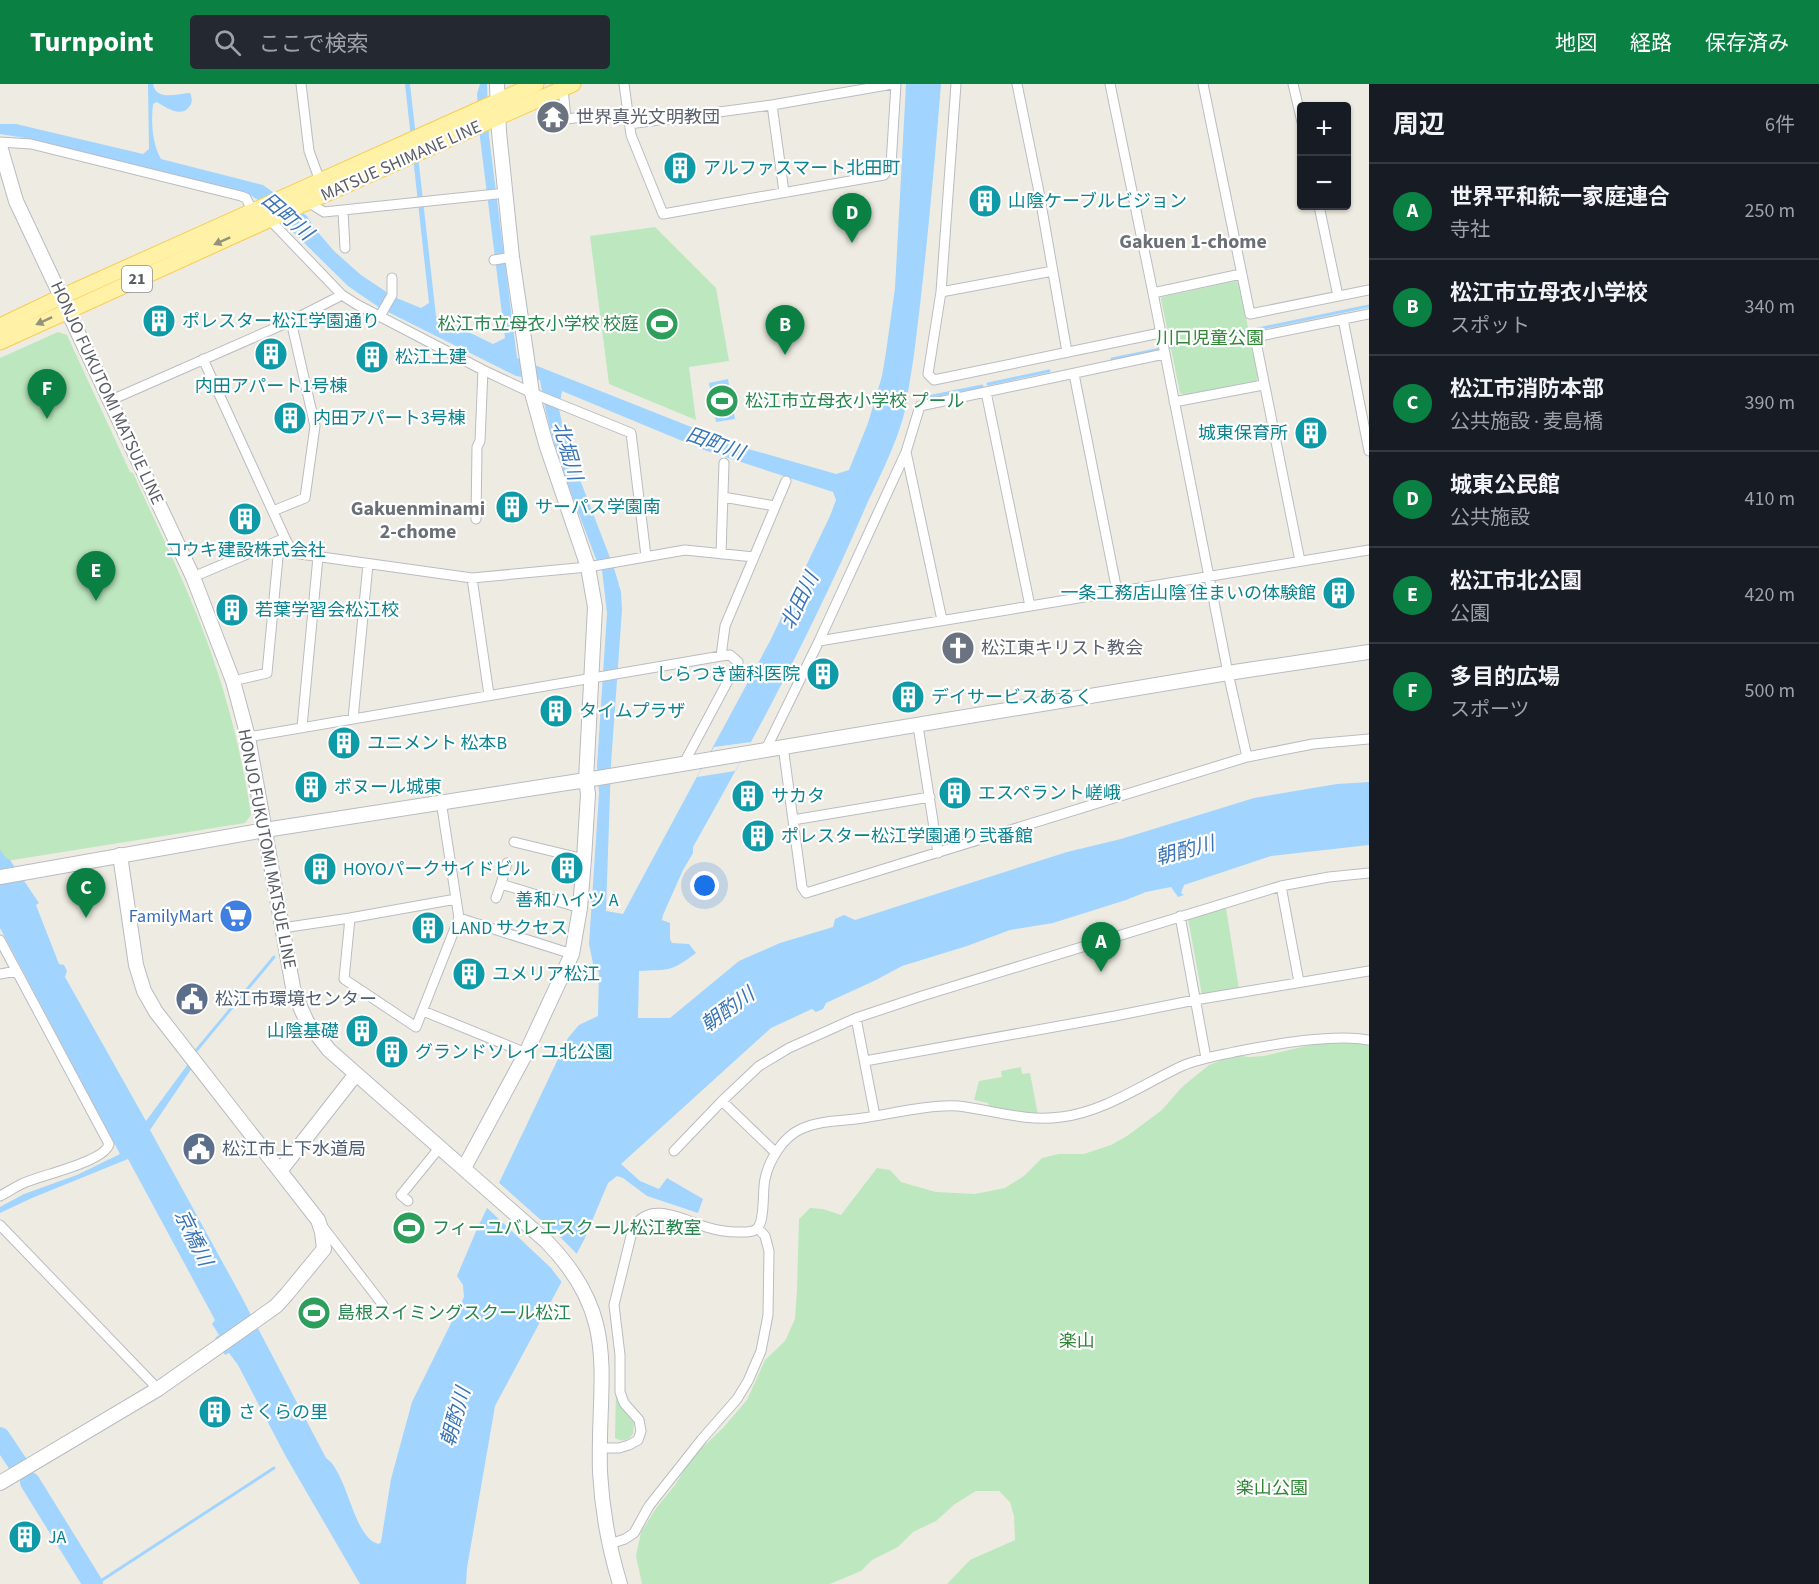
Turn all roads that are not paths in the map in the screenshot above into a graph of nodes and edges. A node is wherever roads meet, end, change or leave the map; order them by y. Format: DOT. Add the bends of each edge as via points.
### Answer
graph roads {
  1 [pos="301,84"];
  2 [pos="497,84"];
  3 [pos="536,84"];
  4 [pos="624,84"];
  5 [pos="894,84"];
  6 [pos="956,84"];
  7 [pos="1017,84"];
  8 [pos="1110,84"];
  9 [pos="1203,84"];
  10 [pos="1293,84"];
  11 [pos="568,86"];
  12 [pos="1297,102"];
  13 [pos="772,105"];
  14 [pos="491,111"];
  15 [pos="627,112"];
  16 [pos="629,124"];
  17 [pos="0,144"];
  18 [pos="320,181"];
  19 [pos="784,192"];
  20 [pos="502,194"];
  21 [pos="297,202"];
  22 [pos="1320,210"];
  23 [pos="342,211"];
  24 [pos="265,214"];
  25 [pos="345,248"];
  26 [pos="509,258"];
  27 [pos="494,260"];
  28 [pos="1053,271"];
  29 [pos="1241,274"];
  30 [pos="392,278"];
  31 [pos="1369,290"];
  32 [pos="941,292"];
  33 [pos="1153,293"];
  34 [pos="342,295"];
  35 [pos="1338,296"];
  36 [pos="64,303"];
  37 [pos="381,313"];
  38 [pos="1369,314"];
  39 [pos="1342,319"];
  40 [pos="291,321"];
  41 [pos="0,326"];
  42 [pos="1160,333"];
  43 [pos="0,342"];
  44 [pos="1164,350"];
  45 [pos="1067,352"];
  46 [pos="203,359"];
  47 [pos="483,370"];
  48 [pos="1074,374"];
  49 [pos="1263,385"];
  50 [pos="535,391"];
  51 [pos="986,392"];
  52 [pos="110,401"];
  53 [pos="1174,402"];
  54 [pos="1369,451"];
  55 [pos="906,452"];
  56 [pos="724,463"];
  57 [pos="786,481"];
  58 [pos="723,496"];
  59 [pos="775,506"];
  60 [pos="273,511"];
  61 [pos="476,519"];
  62 [pos="285,538"];
  63 [pos="1369,550"];
  64 [pos="721,554"];
  65 [pos="646,556"];
  66 [pos="318,557"];
  67 [pos="754,557"];
  68 [pos="1300,561"];
  69 [pos="368,564"];
  70 [pos="593,566"];
  71 [pos="1209,576"];
  72 [pos="193,577"];
  73 [pos="472,578"];
  74 [pos="1117,591"];
  75 [pos="1030,606"];
  76 [pos="942,620"];
  77 [pos="819,641"];
  78 [pos="1369,652"];
  79 [pos="721,656"];
  80 [pos="1228,673"];
  81 [pos="596,676"];
  82 [pos="233,681"];
  83 [pos="489,695"];
  84 [pos="353,719"];
  85 [pos="918,726"];
  86 [pos="302,727"];
  87 [pos="248,736"];
  88 [pos="1369,739"];
  89 [pos="783,746"];
  90 [pos="760,750"];
  91 [pos="1246,756"];
  92 [pos="688,762"];
  93 [pos="591,779"];
  94 [pos="930,796"];
  95 [pos="441,801"];
  96 [pos="793,820"];
  97 [pos="266,830"];
  98 [pos="514,842"];
  99 [pos="938,853"];
  100 [pos="120,855"];
  101 [pos="584,859"];
  102 [pos="507,863"];
  103 [pos="1369,873"];
  104 [pos="0,876"];
  105 [pos="501,884"];
  106 [pos="1281,886"];
  107 [pos="496,898"];
  108 [pos="456,899"];
  109 [pos="580,908"];
  110 [pos="1180,916"];
  111 [pos="350,918"];
  112 [pos="459,918"];
  113 [pos="282,928"];
  114 [pos="0,940"];
  115 [pos="572,954"];
  116 [pos="16,971"];
  117 [pos="1369,971"];
  118 [pos="0,974"];
  119 [pos="1299,982"];
  120 [pos="1195,1000"];
  121 [pos="423,1011"];
  122 [pos="856,1018"];
  123 [pos="1369,1040"];
  124 [pos="526,1053"];
  125 [pos="1206,1058"];
  126 [pos="865,1061"];
  127 [pos="356,1074"];
  128 [pos="722,1101"];
  129 [pos="875,1116"];
  130 [pos="440,1147"];
  131 [pos="674,1151"];
  132 [pos="776,1153"];
  133 [pos="464,1168"];
  134 [pos="280,1171"];
  135 [pos="0,1196"];
  136 [pos="408,1201"];
  137 [pos="318,1220"];
  138 [pos="0,1225"];
  139 [pos="758,1228"];
  140 [pos="383,1305"];
  141 [pos="158,1389"];
  142 [pos="600,1448"];
  143 [pos="0,1483"];
  144 [pos="609,1544"];
  145 [pos="620,1584"];
  1 -- 18 [label="street" via="309,151"];
  2 -- 14 [label="street"];
  3 -- 14 [label="main road, MATSUE SHIMANE LINE / 21"];
  4 -- 15 [label="street"];
  5 -- 13 [label="street"];
  5 -- 19 [label="street" via="891,165 884,175"];
  6 -- 32 [label="street"];
  7 -- 28 [label="street"];
  8 -- 33 [label="street"];
  9 -- 29 [label="street"];
  10 -- 12 [label="street"];
  11 -- 14 [label="main road, MATSUE SHIMANE LINE / 21"];
  11 -- 15 [label="street" via="566,119"];
  13 -- 16 [label="street"];
  13 -- 19 [label="street"];
  14 -- 18 [label="main road, MATSUE SHIMANE LINE / 21"];
  14 -- 20 [label="street"];
  14 -- 21 [label="main road, MATSUE SHIMANE LINE / 21" via="477,127"];
  15 -- 16 [label="street"];
  16 -- 19 [label="street" via="663,214"];
  17 -- 24 [label="street" via="31,144 241,196"];
  17 -- 36 [label="street, HONJO FUKUTOMI MATSUE LINE" via="16,201"];
  18 -- 21 [label="main road, MATSUE SHIMANE LINE / 21"];
  20 -- 23 [label="street"];
  20 -- 26 [label="street"];
  21 -- 23 [label="street" via="324,212"];
  21 -- 24 [label="main road, MATSUE SHIMANE LINE / 21"];
  22 -- 35 [label="street"];
  23 -- 25 [label="street"];
  24 -- 34 [label="street"];
  24 -- 36 [label="main road, MATSUE SHIMANE LINE / 21"];
  26 -- 27 [label="street"];
  26 -- 50 [label="street"];
  28 -- 32 [label="street"];
  28 -- 45 [label="street"];
  29 -- 33 [label="street"];
  29 -- 35 [label="street" via="1250,314"];
  30 -- 37 [label="street" via="392,295"];
  31 -- 35 [label="street"];
  32 -- 45 [label="street" via="928,374 934,380"];
  33 -- 42 [label="street"];
  34 -- 37 [label="street"];
  34 -- 40 [label="street"];
  36 -- 41 [label="main road, MATSUE SHIMANE LINE / 21"];
  36 -- 43 [label="main road, MATSUE SHIMANE LINE / 21, one-way"];
  36 -- 52 [label="street, HONJO FUKUTOMI MATSUE LINE"];
  37 -- 47 [label="street"];
  38 -- 39 [label="street"];
  39 -- 49 [label="street" via="1255,337"];
  39 -- 54 [label="street"];
  40 -- 46 [label="street"];
  40 -- 60 [label="street" via="315,426 305,498"];
  42 -- 44 [label="street"];
  42 -- 45 [label="street"];
  44 -- 48 [label="street"];
  44 -- 53 [label="street"];
  46 -- 52 [label="street"];
  46 -- 60 [label="street"];
  47 -- 50 [label="street"];
  47 -- 61 [label="street"];
  48 -- 51 [label="street"];
  48 -- 74 [label="street"];
  49 -- 53 [label="street"];
  49 -- 68 [label="street"];
  50 -- 65 [label="street" via="632,433"];
  50 -- 70 [label="street" via="546,444"];
  51 -- 55 [label="street" via="920,406"];
  51 -- 75 [label="street"];
  52 -- 72 [label="street, HONJO FUKUTOMI MATSUE LINE"];
  53 -- 71 [label="street"];
  55 -- 76 [label="street"];
  55 -- 77 [label="street"];
  56 -- 58 [label="street"];
  57 -- 59 [label="street"];
  58 -- 59 [label="street"];
  58 -- 64 [label="street"];
  59 -- 67 [label="street"];
  60 -- 62 [label="street"];
  62 -- 66 [label="street" via="293,553"];
  62 -- 72 [label="street"];
  62 -- 82 [label="street" via="278,557 267,673"];
  63 -- 68 [label="street"];
  64 -- 65 [label="street" via="685,550"];
  64 -- 67 [label="street"];
  65 -- 70 [label="street"];
  66 -- 69 [label="street"];
  66 -- 86 [label="street"];
  67 -- 79 [label="street" via="725,626"];
  68 -- 71 [label="street"];
  69 -- 73 [label="street"];
  69 -- 84 [label="street"];
  70 -- 73 [label="street"];
  70 -- 81 [label="street"];
  71 -- 74 [label="street"];
  71 -- 80 [label="street"];
  72 -- 82 [label="street, HONJO FUKUTOMI MATSUE LINE"];
  73 -- 83 [label="street"];
  74 -- 75 [label="street"];
  75 -- 76 [label="street"];
  76 -- 77 [label="street"];
  77 -- 90 [label="street"];
  78 -- 80 [label="street"];
  79 -- 81 [label="street"];
  79 -- 92 [label="street" via="730,655 738,662"];
  80 -- 85 [label="street"];
  80 -- 91 [label="street"];
  81 -- 83 [label="street"];
  81 -- 93 [label="street"];
  82 -- 87 [label="street, HONJO FUKUTOMI MATSUE LINE"];
  83 -- 84 [label="street"];
  84 -- 86 [label="street"];
  85 -- 89 [label="street"];
  85 -- 94 [label="street"];
  86 -- 87 [label="street"];
  87 -- 97 [label="street, HONJO FUKUTOMI MATSUE LINE"];
  88 -- 91 [label="street"];
  89 -- 90 [label="street"];
  89 -- 96 [label="street"];
  90 -- 92 [label="street"];
  91 -- 99 [label="street"];
  92 -- 93 [label="street"];
  93 -- 95 [label="street"];
  93 -- 101 [label="street"];
  94 -- 96 [label="street"];
  94 -- 99 [label="street"];
  95 -- 97 [label="street"];
  95 -- 108 [label="street"];
  96 -- 99 [label="street" via="806,893"];
  97 -- 100 [label="street"];
  97 -- 113 [label="street, HONJO FUKUTOMI MATSUE LINE"];
  98 -- 101 [label="street"];
  100 -- 104 [label="street"];
  100 -- 134 [label="street" via="136,965 144,992"];
  101 -- 109 [label="street"];
  102 -- 105 [label="street"];
  103 -- 106 [label="street"];
  105 -- 107 [label="street"];
  105 -- 109 [label="street"];
  106 -- 110 [label="street"];
  106 -- 119 [label="street"];
  108 -- 111 [label="street"];
  108 -- 112 [label="street"];
  109 -- 115 [label="street"];
  110 -- 120 [label="street"];
  110 -- 122 [label="street"];
  111 -- 113 [label="street"];
  111 -- 121 [label="street" via="344,979 416,1027"];
  112 -- 115 [label="street"];
  112 -- 121 [label="street"];
  113 -- 127 [label="street, HONJO FUKUTOMI MATSUE LINE" via="294,993 307,1022 329,1050"];
  114 -- 116 [label="street"];
  115 -- 124 [label="street"];
  116 -- 118 [label="street"];
  116 -- 135 [label="street" via="109,1147 76,1166 29,1181"];
  117 -- 119 [label="street"];
  119 -- 120 [label="street"];
  120 -- 125 [label="street"];
  120 -- 126 [label="street"];
  121 -- 124 [label="street"];
  122 -- 126 [label="street"];
  122 -- 128 [label="street" via="759,1066"];
  123 -- 125 [label="street" via="1322,1040"];
  124 -- 133 [label="street"];
  125 -- 129 [label="street" via="1070,1116 1026,1117 957,1106"];
  126 -- 129 [label="street"];
  127 -- 130 [label="street, HONJO FUKUTOMI MATSUE LINE"];
  127 -- 134 [label="street"];
  128 -- 131 [label="street"];
  128 -- 132 [label="street"];
  129 -- 132 [label="street" via="802,1128"];
  130 -- 133 [label="street, HONJO FUKUTOMI MATSUE LINE"];
  130 -- 136 [label="street" via="401,1195"];
  132 -- 139 [label="street" via="766,1174"];
  133 -- 142 [label="street, HONJO FUKUTOMI MATSUE LINE" via="546,1241 578,1279 600,1338"];
  134 -- 137 [label="street"];
  137 -- 140 [label="street"];
  137 -- 141 [label="street" via="324,1249 276,1306"];
  138 -- 141 [label="street"];
  139 -- 142 [label="street" via="729,1232 658,1212 636,1223 614,1305 620,1392 639,1420 641,1431 638,1440 629,1445"];
  139 -- 144 [label="street" via="769,1251 768,1315 761,1351 748,1382 649,1506 634,1533"];
  141 -- 143 [label="street"];
  142 -- 144 [label="street, HONJO FUKUTOMI MATSUE LINE" via="601,1491"];
  144 -- 145 [label="street, HONJO FUKUTOMI MATSUE LINE"];
}
